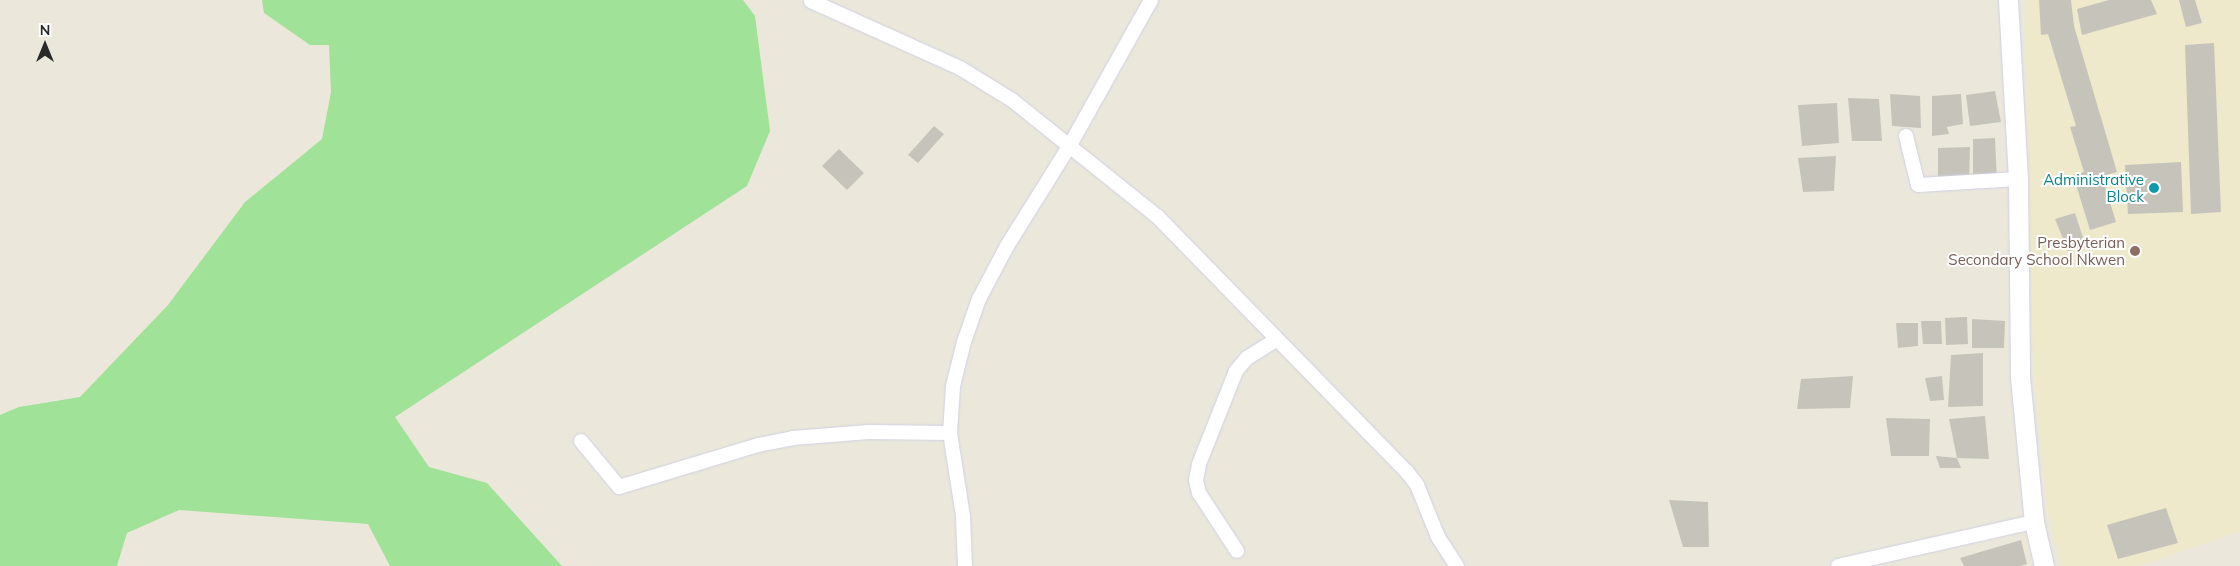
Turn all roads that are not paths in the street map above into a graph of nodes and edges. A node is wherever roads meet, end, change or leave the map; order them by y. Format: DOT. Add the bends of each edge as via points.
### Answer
graph roads {
  1 [pos="1151,0"];
  2 [pos="2008,0"];
  3 [pos="811,1"];
  4 [pos="1906,136"];
  5 [pos="1070,145"];
  6 [pos="2018,179"];
  7 [pos="1276,340"];
  8 [pos="950,433"];
  9 [pos="581,441"];
  10 [pos="2034,522"];
  11 [pos="1237,551"];
  12 [pos="965,566"];
  13 [pos="1457,566"];
  14 [pos="1838,566"];
  15 [pos="2044,566"];
  1 -- 5 [label="street"];
  2 -- 6 [label="street"];
  3 -- 5 [label="street" via="960,68 1012,100"];
  4 -- 6 [label="street" via="1918,184"];
  5 -- 7 [label="street" via="1157,216"];
  5 -- 8 [label="street" via="1007,246 979,299 964,342 954,386"];
  6 -- 10 [label="street" via="2020,377"];
  7 -- 11 [label="street" via="1247,358 1236,371 1196,480 1199,493"];
  7 -- 13 [label="street" via="1417,485 1438,538"];
  8 -- 9 [label="street" via="869,432 794,438 758,445 619,487"];
  8 -- 12 [label="street" via="963,516"];
  10 -- 14 [label="street"];
  10 -- 15 [label="street"];
}
